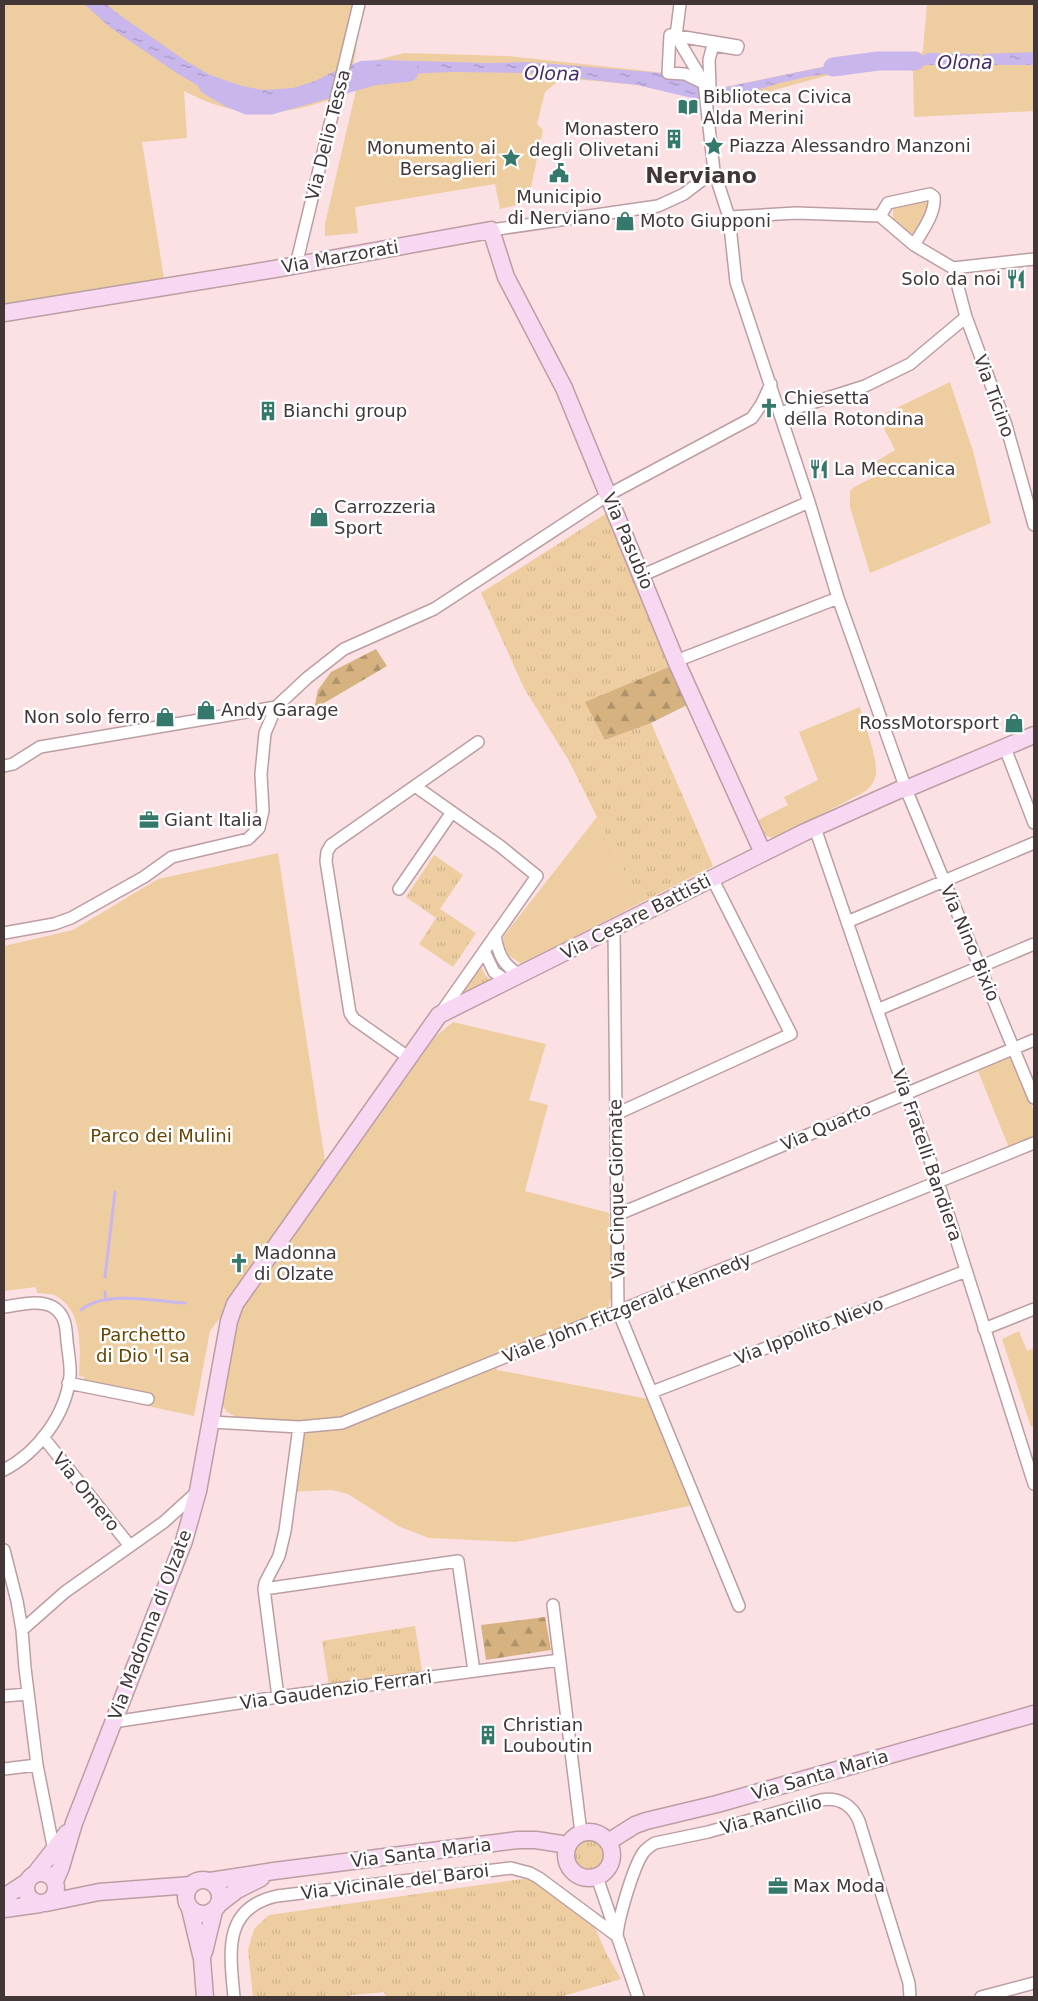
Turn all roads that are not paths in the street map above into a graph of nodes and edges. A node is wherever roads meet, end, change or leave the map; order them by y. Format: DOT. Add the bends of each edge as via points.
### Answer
graph roads {
  1 [pos="359,4"];
  2 [pos="680,4"];
  3 [pos="676,36"];
  4 [pos="704,83"];
  5 [pos="714,171"];
  6 [pos="880,216"];
  7 [pos="730,217"];
  8 [pos="491,230"];
  9 [pos="914,245"];
  10 [pos="1034,259"];
  11 [pos="296,265"];
  12 [pos="954,268"];
  13 [pos="4,313"];
  14 [pos="966,317"];
  15 [pos="771,384"];
  16 [pos="780,413"];
  17 [pos="608,495"];
  18 [pos="809,502"];
  19 [pos="1034,525"];
  20 [pos="642,575"];
  21 [pos="838,598"];
  22 [pos="676,661"];
  23 [pos="276,707"];
  24 [pos="1034,735"];
  25 [pos="478,742"];
  26 [pos="1005,748"];
  27 [pos="4,766"];
  28 [pos="416,786"];
  29 [pos="906,789"];
  30 [pos="452,812"];
  31 [pos="1034,823"];
  32 [pos="815,828"];
  33 [pos="1034,843"];
  34 [pos="762,854"];
  35 [pos="712,878"];
  36 [pos="944,881"];
  37 [pos="399,889"];
  38 [pos="847,922"];
  39 [pos="614,928"];
  40 [pos="4,933"];
  41 [pos="495,935"];
  42 [pos="1034,944"];
  43 [pos="484,951"];
  44 [pos="980,967"];
  45 [pos="514,978"];
  46 [pos="877,1010"];
  47 [pos="439,1015"];
  48 [pos="1034,1040"];
  49 [pos="1014,1048"];
  50 [pos="408,1057"];
  51 [pos="906,1094"];
  52 [pos="1034,1098"];
  53 [pos="616,1114"];
  54 [pos="1034,1143"];
  55 [pos="938,1182"];
  56 [pos="617,1215"];
  57 [pos="966,1270"];
  58 [pos="4,1307"];
  59 [pos="1034,1309"];
  60 [pos="618,1311"];
  61 [pos="984,1329"];
  62 [pos="68,1383"];
  63 [pos="652,1392"];
  64 [pos="148,1398"];
  65 [pos="211,1422"];
  66 [pos="299,1427"];
  67 [pos="43,1437"];
  68 [pos="4,1470"];
  69 [pos="1034,1484"];
  70 [pos="198,1491"];
  71 [pos="130,1546"];
  72 [pos="4,1550"];
  73 [pos="264,1589"];
  74 [pos="553,1605"];
  75 [pos="740,1606"];
  76 [pos="22,1630"];
  77 [pos="560,1660"];
  78 [pos="474,1671"];
  79 [pos="28,1694"];
  80 [pos="4,1696"];
  81 [pos="278,1697"];
  82 [pos="1034,1714"];
  83 [pos="114,1722"];
  84 [pos="38,1765"];
  85 [pos="4,1769"];
  86 [pos="74,1823"];
  87 [pos="581,1833"];
  88 [pos="608,1842"];
  89 [pos="568,1845"];
  90 [pos="53,1852"];
  91 [pos="274,1871"];
  92 [pos="597,1877"];
  93 [pos="31,1878"];
  94 [pos="58,1878"];
  95 [pos="210,1881"];
  96 [pos="99,1892"];
  97 [pos="4,1897"];
  98 [pos="189,1898"];
  99 [pos="43,1903"];
  100 [pos="216,1907"];
  101 [pos="4,1909"];
  102 [pos="617,1936"];
  103 [pos="202,1959"];
  104 [pos="1034,1983"];
  105 [pos="205,1997"];
  106 [pos="234,1997"];
  107 [pos="638,1997"];
  108 [pos="910,1997"];
  109 [pos="981,1997"];
  1 -- 11 [label="street, Via Delio Tessa"];
  2 -- 3 [label="street"];
  3 -- 4 [label="street"];
  3 -- 4 [label="street" via="670,35 668,73 685,74"];
  3 -- 4 [label="street" via="738,46 737,49 713,45 709,60 710,86"];
  4 -- 5 [label="street"];
  5 -- 7 [label="street"];
  5 -- 8 [label="street, Via Marzorati" via="676,198 658,206"];
  6 -- 7 [label="street" via="796,213"];
  6 -- 9 [label="street"];
  6 -- 9 [label="street" via="888,203 930,194 934,197 927,221"];
  7 -- 15 [label="street" via="736,282"];
  8 -- 11 [label="street, Via Marzorati"];
  8 -- 17 [label="street, Via Pasubio" via="511,288 564,388"];
  9 -- 12 [label="street"];
  10 -- 12 [label="street"];
  11 -- 13 [label="street, Via Marzorati"];
  12 -- 14 [label="street, Via Ticino"];
  14 -- 16 [label="street" via="910,364 865,386"];
  14 -- 19 [label="street, Via Ticino" via="1006,425"];
  15 -- 16 [label="street"];
  15 -- 17 [label="street" via="752,418"];
  16 -- 18 [label="street"];
  17 -- 20 [label="street, Via Pasubio"];
  17 -- 23 [label="street" via="434,609 344,649"];
  18 -- 20 [label="street"];
  18 -- 21 [label="street"];
  20 -- 22 [label="street, Via Pasubio"];
  21 -- 22 [label="street"];
  21 -- 29 [label="street"];
  22 -- 34 [label="street, Via Pasubio"];
  23 -- 27 [label="street" via="40,746 13,764"];
  23 -- 40 [label="street" via="265,733 261,774 263,810 259,828 248,840 172,857 144,877 71,918"];
  24 -- 26 [label="street, Via Cesare Battisti"];
  25 -- 28 [label="street"];
  26 -- 29 [label="street, Via Cesare Battisti"];
  26 -- 31 [label="street"];
  28 -- 30 [label="street"];
  28 -- 50 [label="street" via="331,845 326,852 350,1013"];
  29 -- 32 [label="street, Via Cesare Battisti"];
  29 -- 36 [label="street, Via Nino Bixio"];
  30 -- 37 [label="street"];
  30 -- 41 [label="street" via="537,876"];
  32 -- 34 [label="street, Via Cesare Battisti"];
  32 -- 38 [label="street, Via Fratelli Bandiera"];
  33 -- 36 [label="street"];
  34 -- 35 [label="street, Via Cesare Battisti"];
  35 -- 39 [label="street, Via Cesare Battisti"];
  35 -- 53 [label="street" via="791,1034"];
  36 -- 38 [label="street"];
  36 -- 44 [label="street, Via Nino Bixio"];
  38 -- 46 [label="street, Via Fratelli Bandiera"];
  39 -- 45 [label="street, Via Cesare Battisti"];
  39 -- 53 [label="street, Via Cinque Giornate"];
  41 -- 43 [label="street"];
  41 -- 45 [label="street" via="500,956"];
  42 -- 44 [label="street"];
  43 -- 45 [label="street" via="494,972"];
  43 -- 47 [label="street"];
  44 -- 46 [label="street"];
  44 -- 49 [label="street, Via Nino Bixio"];
  45 -- 47 [label="street, Via Cesare Battisti"];
  46 -- 51 [label="street, Via Fratelli Bandiera"];
  47 -- 50 [label="street, Via Cesare Battisti"];
  48 -- 49 [label="street, Via Quarto"];
  49 -- 51 [label="street, Via Quarto"];
  49 -- 52 [label="street, Via Nino Bixio"];
  50 -- 65 [label="street, Via Cesare Battisti" via="235,1304"];
  51 -- 55 [label="street, Via Fratelli Bandiera"];
  51 -- 56 [label="street, Via Quarto"];
  53 -- 56 [label="street, Via Cinque Giornate"];
  54 -- 55 [label="street, Viale John Fitzgerald Kennedy"];
  55 -- 57 [label="street, Via Fratelli Bandiera"];
  55 -- 60 [label="street, Viale John Fitzgerald Kennedy"];
  56 -- 60 [label="street, Via Cinque Giornate"];
  57 -- 61 [label="street, Via Fratelli Bandiera"];
  57 -- 63 [label="street, Via Ippolito Nievo"];
  58 -- 62 [label="street" via="45,1304 61,1314 65,1322"];
  59 -- 61 [label="street"];
  60 -- 63 [label="street, Via Cinque Giornate"];
  60 -- 66 [label="street, Viale John Fitzgerald Kennedy" via="342,1423"];
  61 -- 69 [label="street, Via Fratelli Bandiera"];
  62 -- 64 [label="street"];
  62 -- 67 [label="street" via="57,1416"];
  63 -- 75 [label="street, Via Cinque Giornate"];
  65 -- 66 [label="street, Viale John Fitzgerald Kennedy"];
  65 -- 70 [label="street, Via Madonna di Olzate"];
  66 -- 73 [label="street" via="285,1531 279,1556"];
  67 -- 68 [label="street" via="17,1463"];
  67 -- 71 [label="street, Via Omero"];
  70 -- 71 [label="street" via="164,1522"];
  70 -- 83 [label="street, Via Madonna di Olzate" via="184,1541"];
  71 -- 76 [label="street" via="65,1592"];
  72 -- 76 [label="street"];
  73 -- 78 [label="street" via="458,1561"];
  73 -- 81 [label="street"];
  74 -- 77 [label="street"];
  76 -- 79 [label="street"];
  77 -- 78 [label="street, Via Gaudenzio Ferrari"];
  77 -- 87 [label="street"];
  78 -- 81 [label="street, Via Gaudenzio Ferrari"];
  79 -- 80 [label="street"];
  79 -- 84 [label="street"];
  81 -- 83 [label="street, Via Gaudenzio Ferrari"];
  82 -- 88 [label="street, Via Santa Maria" via="646,1821"];
  83 -- 86 [label="street, Via Madonna di Olzate"];
  84 -- 85 [label="street"];
  84 -- 90 [label="street"];
  86 -- 90 [label="street, Via Madonna di Olzate"];
  86 -- 94 [label="street, Via Madonna di Olzate"];
  87 -- 88 [label="street" via="599,1834"];
  87 -- 89 [label="street"];
  88 -- 92 [label="street" via="612,1853 610,1865"];
  89 -- 91 [label="street, Via Santa Maria" via="518,1840"];
  89 -- 92 [label="street" via="566,1857 574,1873 585,1878"];
  90 -- 93 [label="street, Via Madonna di Olzate"];
  90 -- 94 [label="street"];
  91 -- 95 [label="street, Via Santa Maria"];
  91 -- 100 [label="street, Via Santa Maria" via="237,1890"];
  92 -- 102 [label="street"];
  93 -- 94 [label="street" via="47,1874"];
  93 -- 97 [label="street"];
  93 -- 99 [label="street" via="27,1894 34,1902"];
  94 -- 96 [label="street"];
  94 -- 99 [label="street" via="55,1896"];
  95 -- 98 [label="street, Via Santa Maria" via="197,1881"];
  95 -- 100 [label="street" via="219,1891"];
  96 -- 98 [label="street" via="152,1887"];
  96 -- 99 [label="street"];
  98 -- 100 [label="street" via="202,1914"];
  98 -- 103 [label="street"];
  99 -- 101 [label="street"];
  100 -- 103 [label="street"];
  102 -- 106 [label="street, Via Vicinale del Baroi" via="539,1878 511,1868 278,1896 254,1906 236,1925 230,1944"];
  102 -- 107 [label="street"];
  102 -- 108 [label="street, Via Rancilio" via="617,1922 639,1860 655,1843 708,1832 821,1800 833,1800 849,1806 859,1821 909,1983"];
  103 -- 105 [label="street"];
  104 -- 109 [label="street"];
}
